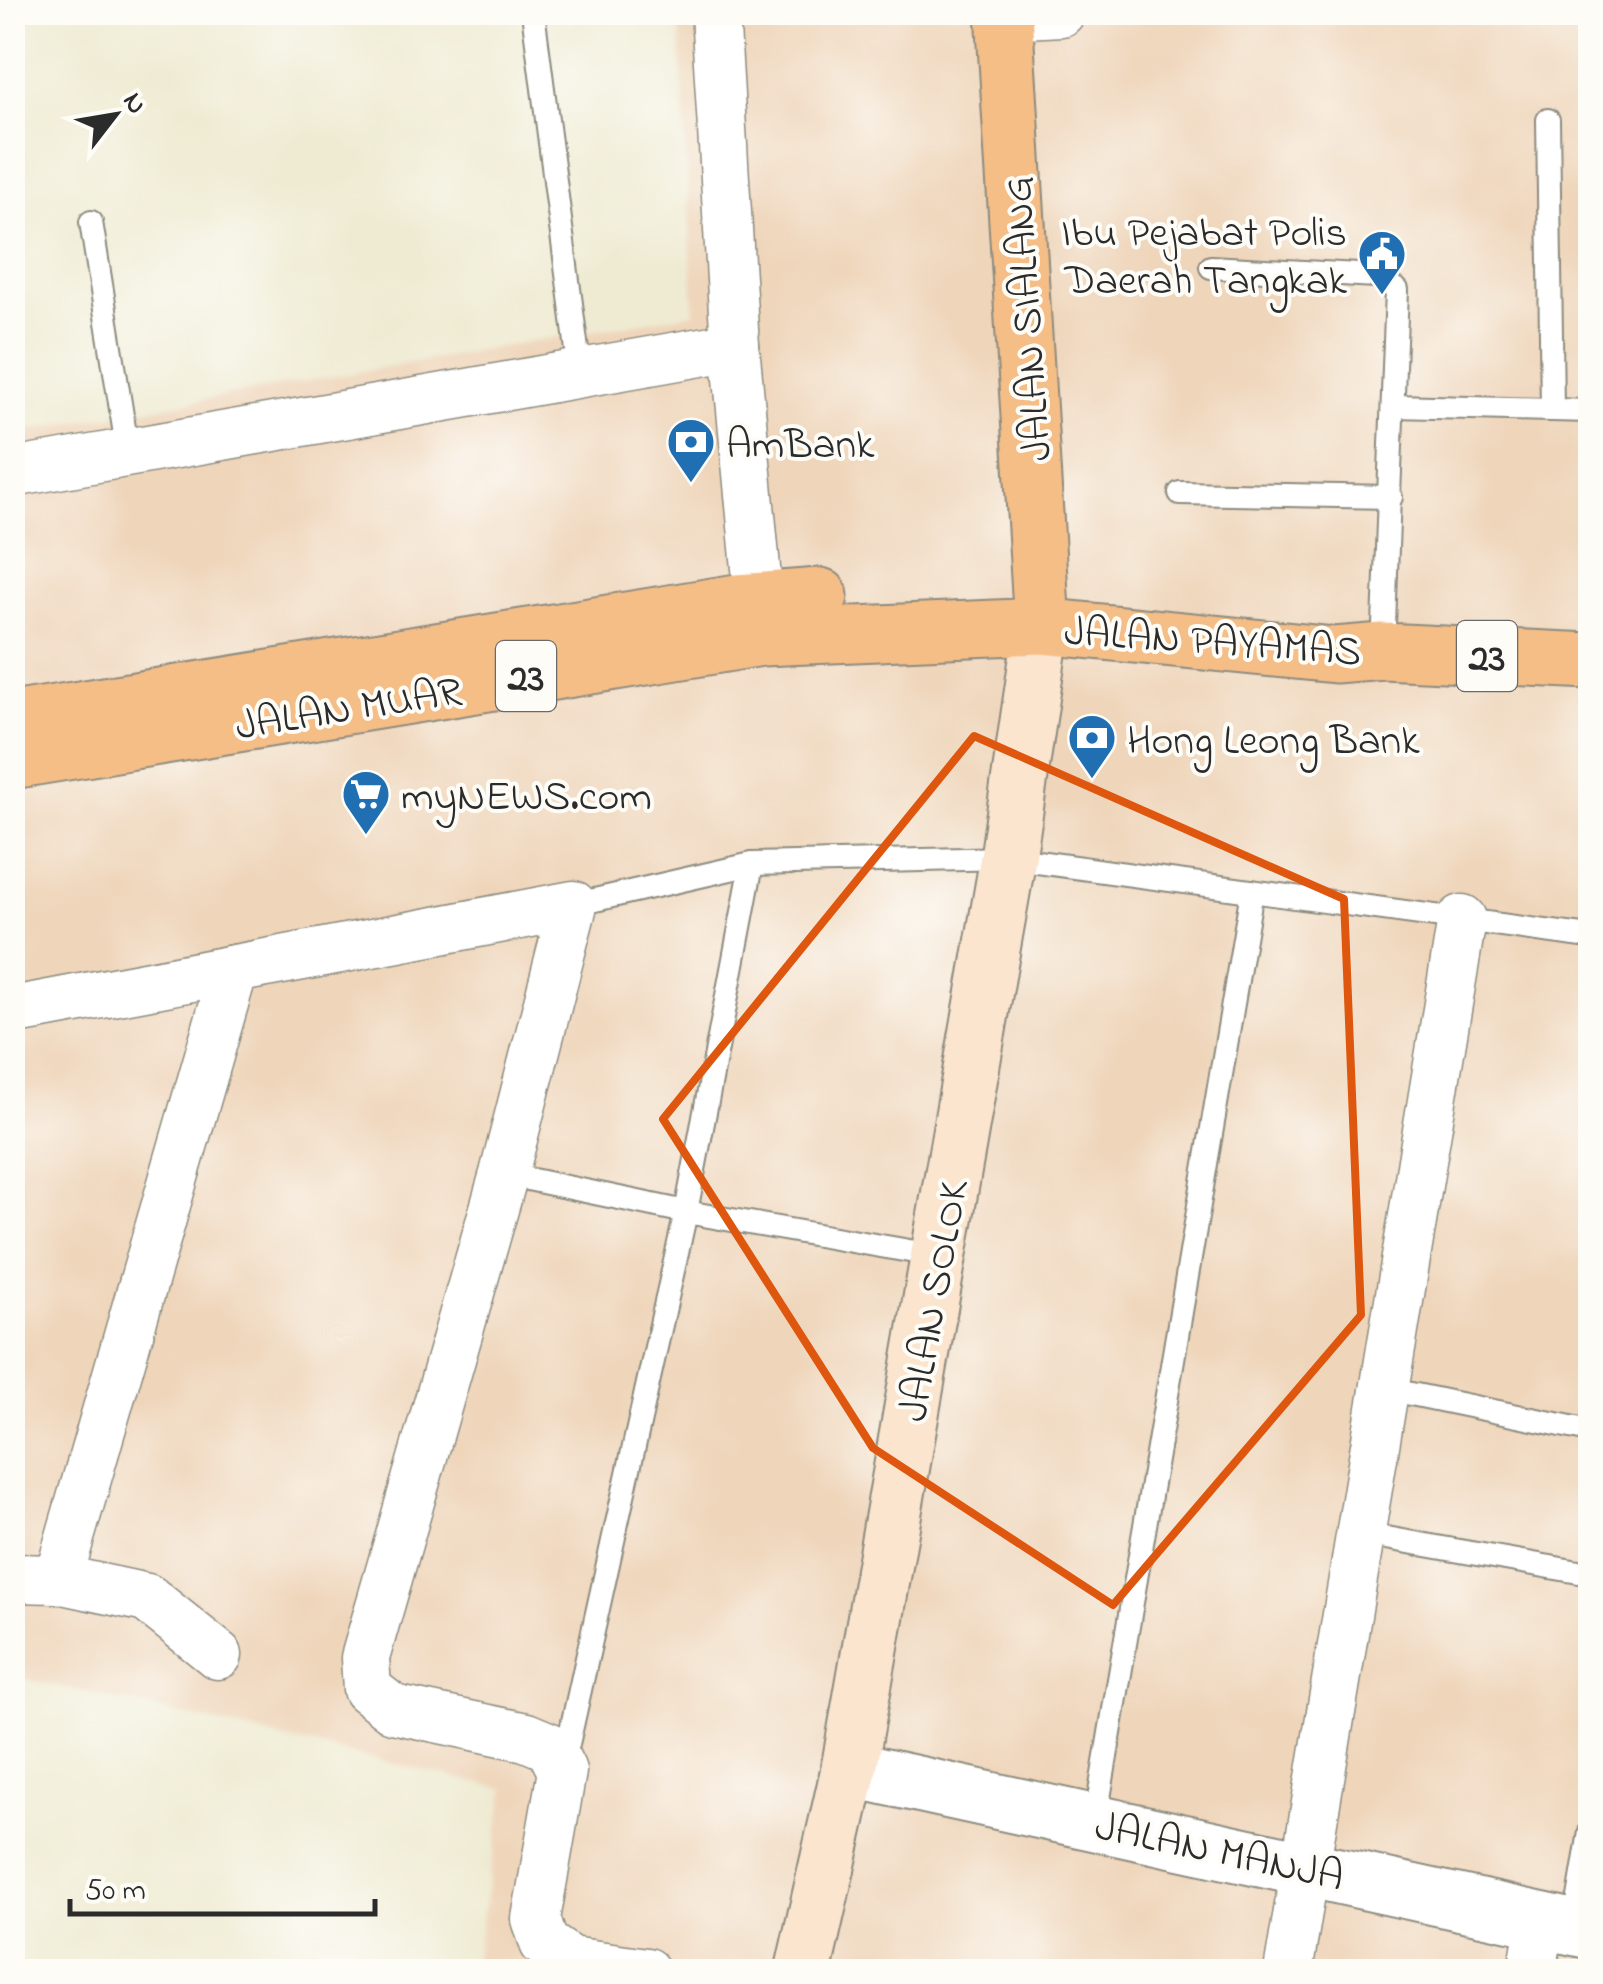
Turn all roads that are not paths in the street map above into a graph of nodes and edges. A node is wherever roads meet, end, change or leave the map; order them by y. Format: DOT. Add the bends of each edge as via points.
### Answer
graph roads {
  1 [pos="532,12"];
  2 [pos="715,12"];
  3 [pos="1061,12"];
  4 [pos="1004,14"];
  5 [pos="1548,120"];
  6 [pos="91,222"];
  7 [pos="1211,267"];
  8 [pos="735,346"];
  9 [pos="580,373"];
  10 [pos="1395,406"];
  11 [pos="1552,410"];
  12 [pos="1590,410"];
  13 [pos="128,452"];
  14 [pos="12,473"];
  15 [pos="1180,493"];
  16 [pos="1391,498"];
  17 [pos="759,600"];
  18 [pos="1042,609"];
  19 [pos="1384,651"];
  20 [pos="1590,661"];
  21 [pos="12,720"];
  22 [pos="12,762"];
  23 [pos="1008,858"];
  24 [pos="752,864"];
  25 [pos="1252,892"];
  26 [pos="573,906"];
  27 [pos="1462,919"];
  28 [pos="1590,936"];
  29 [pos="234,969"];
  30 [pos="12,1011"];
  31 [pos="504,1174"];
  32 [pos="686,1212"];
  33 [pos="938,1256"];
  34 [pos="1382,1388"];
  35 [pos="1590,1431"];
  36 [pos="1358,1533"];
  37 [pos="1590,1574"];
  38 [pos="35,1579"];
  39 [pos="218,1654"];
  40 [pos="849,1769"];
  41 [pos="562,1771"];
  42 [pos="1095,1822"];
  43 [pos="1590,1832"];
  44 [pos="1302,1868"];
  45 [pos="1560,1937"];
  46 [pos="646,1972"];
  47 [pos="803,1972"];
  48 [pos="1288,1972"];
  1 -- 9 [label="lane"];
  2 -- 8 [label="street"];
  3 -- 4 [label="street"];
  4 -- 18 [label="main road, JALAN SIALANG"];
  5 -- 11 [label="lane"];
  6 -- 13 [label="lane"];
  7 -- 10 [label="lane" via="1388,280 1400,302"];
  8 -- 9 [label="street"];
  8 -- 17 [label="street"];
  9 -- 13 [label="street"];
  10 -- 11 [label="lane"];
  10 -- 16 [label="lane"];
  11 -- 12 [label="lane"];
  13 -- 14 [label="street"];
  15 -- 16 [label="lane"];
  16 -- 19 [label="lane"];
  17 -- 18 [label="main road, JALAN MUAR / 23"];
  17 -- 21 [label="main road, JALAN MUAR / 23"];
  18 -- 19 [label="main road, JALAN PAYAMAS / 23" via="1334,655"];
  18 -- 22 [label="main road, JALAN MUAR / 23" via="762,638"];
  18 -- 23 [label="main road, JALAN SOLOK"];
  19 -- 20 [label="main road, JALAN PAYAMAS / 23"];
  23 -- 24 [label="lane"];
  23 -- 25 [label="lane"];
  23 -- 33 [label="main road, JALAN SOLOK"];
  24 -- 26 [label="lane"];
  24 -- 32 [label="lane"];
  25 -- 27 [label="lane"];
  25 -- 42 [label="lane"];
  26 -- 29 [label="street"];
  26 -- 31 [label="street"];
  27 -- 28 [label="lane"];
  27 -- 34 [label="street"];
  29 -- 30 [label="street"];
  29 -- 38 [label="street"];
  31 -- 32 [label="lane"];
  31 -- 41 [label="street" via="365,1658 367,1689 392,1708 550,1747"];
  32 -- 33 [label="lane"];
  32 -- 41 [label="lane"];
  33 -- 40 [label="main road, JALAN SOLOK"];
  34 -- 35 [label="lane"];
  34 -- 36 [label="street"];
  36 -- 37 [label="lane"];
  36 -- 44 [label="street"];
  38 -- 39 [label="street" via="147,1598"];
  40 -- 42 [label="street, JALAN MANJA"];
  40 -- 47 [label="main road, JALAN SOLOK"];
  41 -- 46 [label="street" via="536,1919 544,1943 570,1961"];
  42 -- 44 [label="street, JALAN MANJA"];
  43 -- 45 [label="lane"];
  44 -- 45 [label="street, JALAN MANJA"];
  44 -- 48 [label="street"];
}
